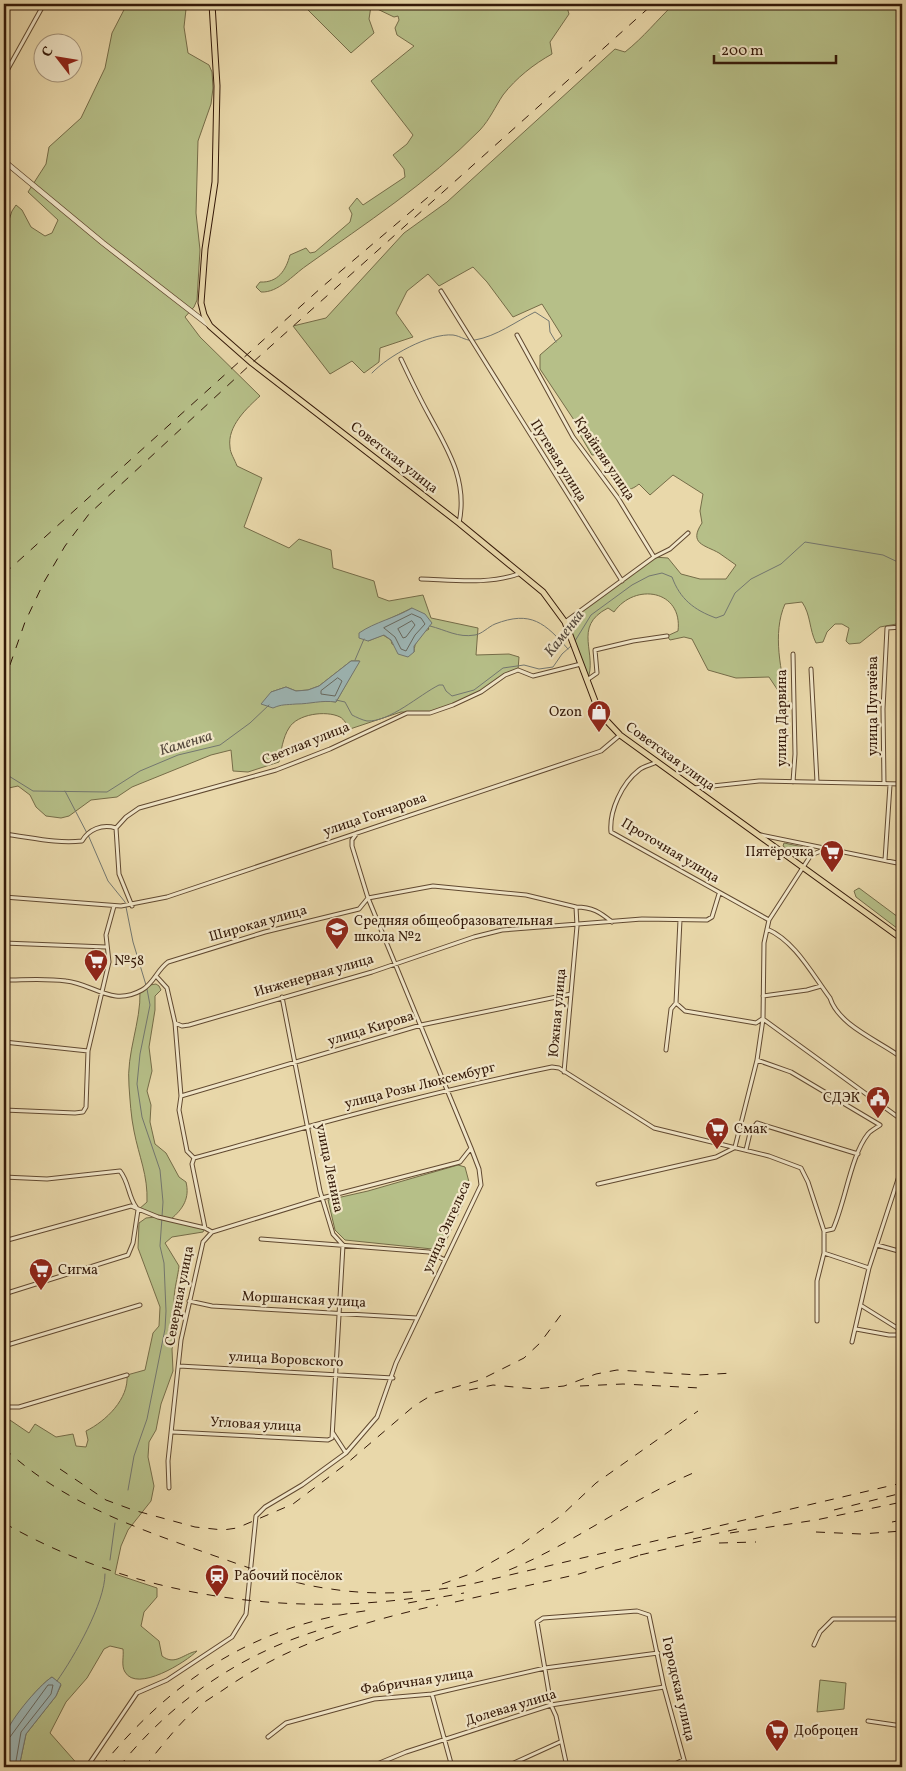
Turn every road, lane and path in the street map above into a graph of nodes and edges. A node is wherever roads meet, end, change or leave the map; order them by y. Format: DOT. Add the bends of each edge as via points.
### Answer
graph roads {
  1 [pos="44,4"];
  2 [pos="212,4"];
  3 [pos="4,76"];
  4 [pos="4,161"];
  5 [pos="441,291"];
  6 [pos="210,326"];
  7 [pos="518,335"];
  8 [pos="402,359"];
  9 [pos="459,522"];
  10 [pos="688,533"];
  11 [pos="654,557"];
  12 [pos="522,573"];
  13 [pos="421,579"];
  14 [pos="622,581"];
  15 [pos="565,622"];
  16 [pos="902,627"];
  17 [pos="668,636"];
  18 [pos="793,654"];
  19 [pos="581,664"];
  20 [pos="812,669"];
  21 [pos="587,681"];
  22 [pos="620,735"];
  23 [pos="657,762"];
  24 [pos="793,782"];
  25 [pos="817,782"];
  26 [pos="884,784"];
  27 [pos="902,784"];
  28 [pos="890,785"];
  29 [pos="694,788"];
  30 [pos="116,828"];
  31 [pos="356,833"];
  32 [pos="4,834"];
  33 [pos="760,835"];
  34 [pos="826,849"];
  35 [pos="885,860"];
  36 [pos="902,864"];
  37 [pos="802,867"];
  38 [pos="719,894"];
  39 [pos="4,897"];
  40 [pos="368,898"];
  41 [pos="114,906"];
  42 [pos="130,906"];
  43 [pos="576,908"];
  44 [pos="680,920"];
  45 [pos="769,920"];
  46 [pos="613,922"];
  47 [pos="577,926"];
  48 [pos="767,929"];
  49 [pos="902,939"];
  50 [pos="4,943"];
  51 [pos="106,947"];
  52 [pos="395,964"];
  53 [pos="156,976"];
  54 [pos="4,980"];
  55 [pos="821,986"];
  56 [pos="101,993"];
  57 [pos="571,994"];
  58 [pos="282,996"];
  59 [pos="763,996"];
  60 [pos="676,1003"];
  61 [pos="763,1019"];
  62 [pos="175,1023"];
  63 [pos="421,1026"];
  64 [pos="4,1042"];
  65 [pos="666,1050"];
  66 [pos="88,1051"];
  67 [pos="902,1058"];
  68 [pos="757,1060"];
  69 [pos="295,1063"];
  70 [pos="564,1073"];
  71 [pos="447,1089"];
  72 [pos="181,1096"];
  73 [pos="4,1110"];
  74 [pos="902,1120"];
  75 [pos="308,1125"];
  76 [pos="735,1147"];
  77 [pos="471,1148"];
  78 [pos="746,1150"];
  79 [pos="858,1154"];
  80 [pos="194,1158"];
  81 [pos="902,1167"];
  82 [pos="4,1177"];
  83 [pos="598,1184"];
  84 [pos="322,1198"];
  85 [pos="138,1210"];
  86 [pos="205,1228"];
  87 [pos="824,1231"];
  88 [pos="212,1232"];
  89 [pos="261,1239"];
  90 [pos="4,1241"];
  91 [pos="343,1245"];
  92 [pos="878,1245"];
  93 [pos="902,1252"];
  94 [pos="824,1253"];
  95 [pos="445,1260"];
  96 [pos="870,1268"];
  97 [pos="4,1294"];
  98 [pos="189,1301"];
  99 [pos="140,1305"];
  100 [pos="862,1306"];
  101 [pos="340,1312"];
  102 [pos="418,1318"];
  103 [pos="817,1321"];
  104 [pos="856,1329"];
  105 [pos="902,1331"];
  106 [pos="902,1335"];
  107 [pos="852,1342"];
  108 [pos="4,1346"];
  109 [pos="179,1366"];
  110 [pos="336,1374"];
  111 [pos="127,1375"];
  112 [pos="392,1378"];
  113 [pos="4,1403"];
  114 [pos="173,1432"];
  115 [pos="333,1432"];
  116 [pos="346,1453"];
  117 [pos="168,1488"];
  118 [pos="902,1619"];
  119 [pos="814,1645"];
  120 [pos="658,1653"];
  121 [pos="545,1668"];
  122 [pos="664,1687"];
  123 [pos="432,1694"];
  124 [pos="551,1705"];
  125 [pos="868,1720"];
  126 [pos="902,1726"];
  127 [pos="268,1737"];
  128 [pos="445,1740"];
  129 [pos="560,1742"];
  130 [pos="683,1760"];
  131 [pos="87,1767"];
  132 [pos="370,1767"];
  133 [pos="452,1767"];
  134 [pos="505,1767"];
  135 [pos="567,1767"];
  136 [pos="669,1767"];
  137 [pos="686,1767"];
  1 -- 3 [label="street"];
  2 -- 6 [label="main road" via="217,86 215,182 201,303"];
  4 -- 6 [label="street"];
  5 -- 14 [label="street, Путевая улица"];
  6 -- 9 [label="main road, Советская улица" via="252,363"];
  7 -- 11 [label="street, Крайняя улица" via="574,437 618,498"];
  8 -- 9 [label="street" via="457,471 463,504"];
  9 -- 12 [label="main road, Советская улица"];
  10 -- 11 [label="street"];
  11 -- 14 [label="street"];
  12 -- 13 [label="street" via="488,580"];
  12 -- 15 [label="main road, Советская улица" via="549,598"];
  14 -- 15 [label="street"];
  15 -- 19 [label="main road, Советская улица"];
  16 -- 26 [label="street, улица Пугачёва" via="887,628"];
  17 -- 21 [label="street" via="595,650 597,673"];
  18 -- 24 [label="street, улица Дарвина"];
  19 -- 21 [label="main road, Советская улица"];
  19 -- 30 [label="street, Светлая улица" via="533,676 518,670 453,705 430,713 407,714 276,770 138,808"];
  20 -- 25 [label="street"];
  21 -- 22 [label="main road, Советская улица" via="604,718"];
  22 -- 23 [label="main road, Советская улица"];
  22 -- 31 [label="street, улица Гончарова" via="601,751"];
  23 -- 29 [label="main road, Советская улица"];
  23 -- 38 [label="street, Проточная улица" via="639,770 619,795 610,823 611,832"];
  24 -- 25 [label="street, улица Дарвина"];
  24 -- 29 [label="street, улица Дарвина" via="759,781"];
  25 -- 26 [label="street, улица Дарвина"];
  26 -- 28 [label="street, улица Дарвина"];
  27 -- 28 [label="street, улица Дарвина"];
  28 -- 35 [label="street"];
  29 -- 33 [label="main road, Советская улица"];
  30 -- 32 [label="street" via="97,828 88,832 82,841 75,842"];
  30 -- 42 [label="street" via="119,874"];
  31 -- 40 [label="street" via="352,846"];
  31 -- 42 [label="street, улица Гончарова" via="167,897"];
  33 -- 34 [label="street, Советская улица"];
  33 -- 37 [label="main road, Советская улица"];
  34 -- 35 [label="street, Советская улица"];
  34 -- 37 [label="street" via="812,856"];
  35 -- 36 [label="street, Советская улица"];
  37 -- 45 [label="street"];
  37 -- 49 [label="main road, Советская улица"];
  38 -- 44 [label="street" via="712,917 707,920"];
  38 -- 45 [label="street, Проточная улица"];
  39 -- 41 [label="street, улица Гончарова"];
  40 -- 43 [label="street, Широкая улица" via="433,886 460,887 526,895"];
  40 -- 52 [label="street, улица Энгельса"];
  40 -- 53 [label="street, Широкая улица" via="359,909 266,932 168,962"];
  41 -- 42 [label="street, улица Гончарова"];
  41 -- 51 [label="street" via="108,923"];
  43 -- 46 [label="street, Широкая улица" via="597,910"];
  43 -- 47 [label="street"];
  44 -- 46 [label="street"];
  44 -- 60 [label="street"];
  45 -- 48 [label="street"];
  46 -- 47 [label="street"];
  47 -- 52 [label="street, Инженерная улица" via="502,930"];
  47 -- 57 [label="street, Южная улица"];
  48 -- 55 [label="street" via="795,951"];
  48 -- 59 [label="street"];
  50 -- 51 [label="street"];
  51 -- 56 [label="street" via="109,962"];
  52 -- 58 [label="street, Инженерная улица"];
  52 -- 63 [label="street, улица Энгельса"];
  53 -- 56 [label="street, Широкая улица" via="140,991 120,996"];
  53 -- 62 [label="street" via="167,988"];
  54 -- 56 [label="street" via="63,980 83,984"];
  55 -- 59 [label="street"];
  55 -- 67 [label="street" via="845,1018"];
  56 -- 66 [label="street"];
  57 -- 63 [label="street, улица Кирова"];
  57 -- 70 [label="street, Южная улица"];
  58 -- 62 [label="street, Инженерная улица" via="188,1025"];
  58 -- 69 [label="street, улица Ленина"];
  59 -- 61 [label="street"];
  60 -- 61 [label="street" via="685,1011 756,1023"];
  60 -- 65 [label="street" via="671,1009"];
  61 -- 68 [label="street"];
  61 -- 74 [label="street"];
  62 -- 72 [label="street"];
  63 -- 69 [label="street, улица Кирова"];
  63 -- 71 [label="street, улица Энгельса"];
  64 -- 66 [label="street"];
  66 -- 73 [label="street" via="86,1107 83,1112"];
  68 -- 76 [label="street"];
  68 -- 79 [label="street" via="791,1072 880,1125 868,1134"];
  69 -- 72 [label="street, улица Кирова"];
  69 -- 75 [label="street, улица Ленина"];
  70 -- 71 [label="street, улица Розы Люксембург" via="552,1067"];
  70 -- 76 [label="street, улица Розы Люксембург" via="654,1128"];
  71 -- 75 [label="street, улица Розы Люксембург"];
  71 -- 77 [label="street, улица Энгельса"];
  72 -- 80 [label="street" via="179,1110 183,1134 187,1150"];
  75 -- 80 [label="street, улица Розы Люксембург"];
  75 -- 84 [label="street, улица Ленина"];
  76 -- 78 [label="street, улица Розы Люксембург"];
  76 -- 83 [label="street" via="716,1157"];
  77 -- 84 [label="street" via="460,1162"];
  77 -- 95 [label="street, улица Энгельса" via="481,1185"];
  78 -- 79 [label="street" via="756,1123"];
  78 -- 87 [label="street, улица Розы Люксембург" via="801,1168"];
  79 -- 87 [label="street" via="833,1229"];
  80 -- 86 [label="street" via="192,1164"];
  81 -- 92 [label="street"];
  82 -- 85 [label="street" via="47,1179 120,1171"];
  84 -- 88 [label="street"];
  84 -- 91 [label="street, улица Ленина" via="333,1234"];
  85 -- 86 [label="street, Северная улица"];
  85 -- 90 [label="street, Северная улица" via="125,1206"];
  85 -- 97 [label="street" via="128,1255"];
  86 -- 88 [label="street, Северная улица"];
  87 -- 94 [label="street"];
  88 -- 98 [label="street, Северная улица" via="203,1242"];
  89 -- 91 [label="street"];
  91 -- 95 [label="street" via="429,1252"];
  91 -- 101 [label="street"];
  92 -- 93 [label="street"];
  92 -- 96 [label="street"];
  94 -- 96 [label="street"];
  94 -- 103 [label="street" via="817,1281"];
  95 -- 102 [label="street, улица Энгельса"];
  96 -- 100 [label="street"];
  98 -- 101 [label="street, Моршанская улица" via="212,1306"];
  98 -- 109 [label="street, Северная улица"];
  99 -- 108 [label="street"];
  100 -- 104 [label="street"];
  100 -- 105 [label="street"];
  101 -- 102 [label="street, Моршанская улица"];
  101 -- 110 [label="street"];
  102 -- 112 [label="street, улица Энгельса"];
  104 -- 106 [label="street"];
  104 -- 107 [label="street"];
  109 -- 110 [label="street, улица Воровского"];
  109 -- 114 [label="street, Северная улица"];
  110 -- 112 [label="street, улица Воровского"];
  110 -- 115 [label="street"];
  111 -- 113 [label="street" via="19,1408"];
  112 -- 116 [label="street, улица Энгельса" via="377,1417"];
  114 -- 115 [label="street, Угловая улица" via="328,1440"];
  114 -- 117 [label="street, Северная улица"];
  115 -- 116 [label="street"];
  116 -- 131 [label="street, улица Энгельса" via="302,1485 265,1506 256,1516 246,1614 232,1637 167,1680 137,1693"];
  118 -- 119 [label="street" via="833,1619 820,1632"];
  120 -- 121 [label="street, Фабричная улица"];
  120 -- 121 [label="street, Городская улица" via="649,1615 638,1611 544,1618 537,1622"];
  120 -- 122 [label="street, Городская улица"];
  121 -- 123 [label="street, Фабричная улица"];
  121 -- 124 [label="street"];
  122 -- 124 [label="street, Долевая улица"];
  122 -- 130 [label="street, Городская улица"];
  123 -- 127 [label="street, Фабричная улица" via="374,1699 286,1723"];
  123 -- 128 [label="street"];
  124 -- 128 [label="street, Долевая улица"];
  124 -- 129 [label="street"];
  125 -- 126 [label="street"];
  128 -- 132 [label="street, Долевая улица"];
  128 -- 133 [label="street"];
  129 -- 134 [label="street"];
  129 -- 135 [label="street"];
  130 -- 136 [label="street"];
  130 -- 137 [label="street, Городская улица"];
}
